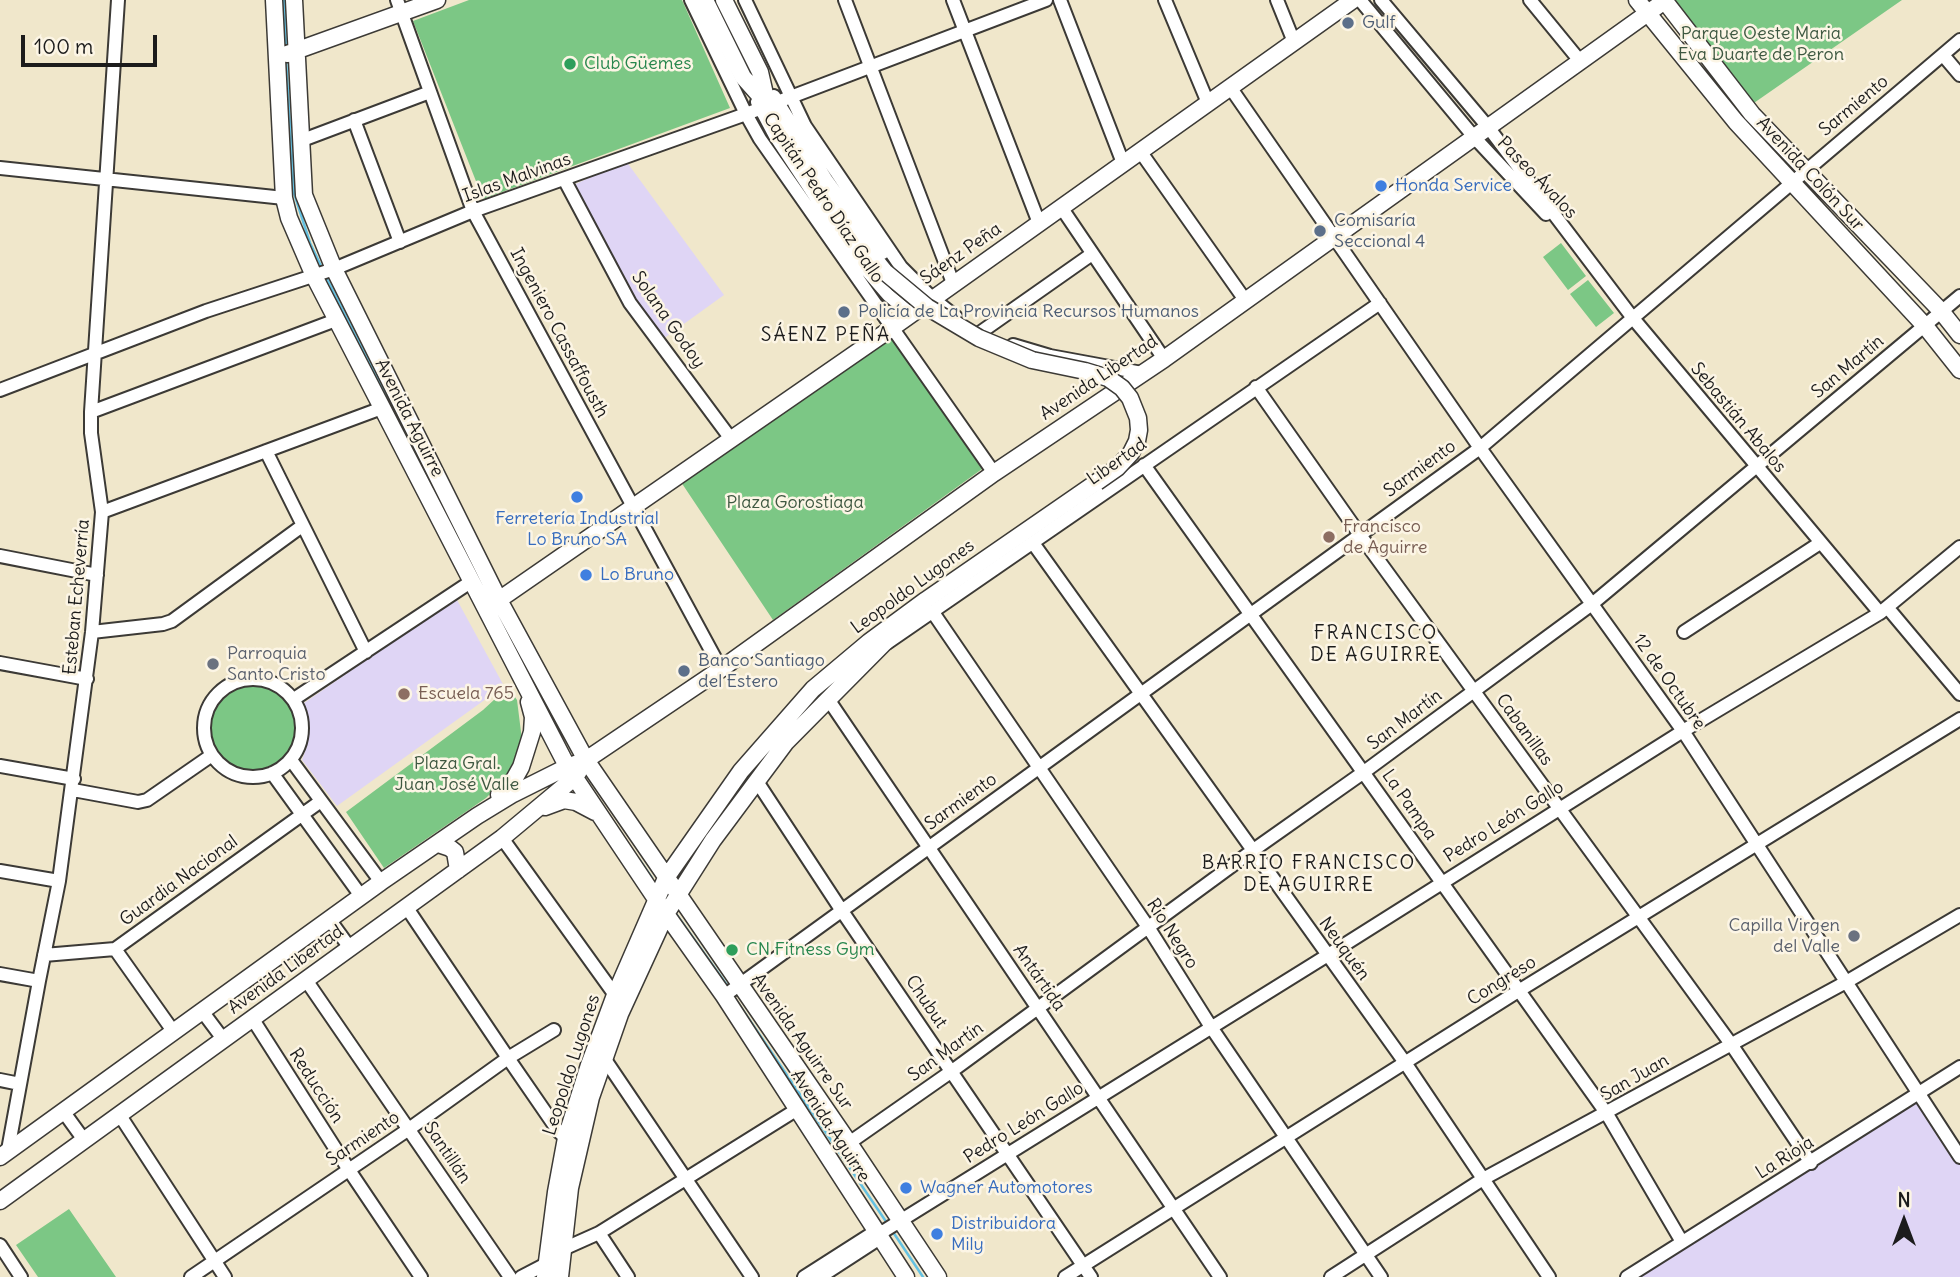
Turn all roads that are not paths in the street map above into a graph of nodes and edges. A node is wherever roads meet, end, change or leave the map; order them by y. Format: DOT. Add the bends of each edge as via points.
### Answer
graph roads {
  1 [pos="118,0"];
  2 [pos="274,0"];
  3 [pos="293,0"];
  4 [pos="437,0"];
  5 [pos="691,0"];
  6 [pos="705,0"];
  7 [pos="724,0"];
  8 [pos="745,0"];
  9 [pos="845,0"];
  10 [pos="953,0"];
  11 [pos="1046,0"];
  12 [pos="1060,0"];
  13 [pos="1165,0"];
  14 [pos="1277,0"];
  15 [pos="1353,0"];
  16 [pos="1360,0"];
  17 [pos="1381,0"];
  18 [pos="1530,0"];
  19 [pos="1637,0"];
  20 [pos="1665,0"];
  21 [pos="400,6"];
  22 [pos="1648,13"];
  23 [pos="965,31"];
  24 [pos="1960,40"];
  25 [pos="1294,42"];
  26 [pos="287,53"];
  27 [pos="1943,55"];
  28 [pos="1580,61"];
  29 [pos="871,66"];
  30 [pos="1960,75"];
  31 [pos="1230,87"];
  32 [pos="430,92"];
  33 [pos="791,96"];
  34 [pos="1208,103"];
  35 [pos="768,105"];
  36 [pos="746,114"];
  37 [pos="355,120"];
  38 [pos="1488,127"];
  39 [pos="1474,136"];
  40 [pos="300,141"];
  41 [pos="1140,151"];
  42 [pos="1123,163"];
  43 [pos="0,168"];
  44 [pos="1805,170"];
  45 [pos="564,179"];
  46 [pos="106,180"];
  47 [pos="1790,183"];
  48 [pos="284,198"];
  49 [pos="1060,207"];
  50 [pos="473,211"];
  51 [pos="1039,223"];
  52 [pos="1335,236"];
  53 [pos="1573,240"];
  54 [pos="400,242"];
  55 [pos="1092,254"];
  56 [pos="324,272"];
  57 [pos="912,279"];
  58 [pos="953,283"];
  59 [pos="1960,296"];
  60 [pos="932,298"];
  61 [pos="1245,300"];
  62 [pos="1380,303"];
  63 [pos="1941,311"];
  64 [pos="911,314"];
  65 [pos="1632,317"];
  66 [pos="336,320"];
  67 [pos="1925,326"];
  68 [pos="892,328"];
  69 [pos="981,332"];
  70 [pos="1960,335"];
  71 [pos="95,353"];
  72 [pos="1164,359"];
  73 [pos="1960,370"];
  74 [pos="1142,373"];
  75 [pos="1256,387"];
  76 [pos="0,390"];
  77 [pos="382,408"];
  78 [pos="91,412"];
  79 [pos="731,439"];
  80 [pos="1480,447"];
  81 [pos="266,451"];
  82 [pos="1144,465"];
  83 [pos="1755,466"];
  84 [pos="994,473"];
  85 [pos="633,507"];
  86 [pos="102,512"];
  87 [pos="302,526"];
  88 [pos="1360,535"];
  89 [pos="1033,542"];
  90 [pos="1820,543"];
  91 [pos="1960,547"];
  92 [pos="0,556"];
  93 [pos="97,575"];
  94 [pos="955,579"];
  95 [pos="471,581"];
  96 [pos="499,600"];
  97 [pos="1592,604"];
  98 [pos="486,610"];
  99 [pos="1884,610"];
  100 [pos="932,611"];
  101 [pos="1250,615"];
  102 [pos="92,632"];
  103 [pos="1684,632"];
  104 [pos="366,652"];
  105 [pos="875,652"];
  106 [pos="0,663"];
  107 [pos="721,669"];
  108 [pos="88,679"];
  109 [pos="523,680"];
  110 [pos="1474,691"];
  111 [pos="1141,694"];
  112 [pos="1960,694"];
  113 [pos="294,699"];
  114 [pos="828,699"];
  115 [pos="1960,719"];
  116 [pos="1683,731"];
  117 [pos="212,755"];
  118 [pos="291,760"];
  119 [pos="586,760"];
  120 [pos="0,766"];
  121 [pos="1039,767"];
  122 [pos="570,772"];
  123 [pos="1364,772"];
  124 [pos="272,773"];
  125 [pos="756,780"];
  126 [pos="73,785"];
  127 [pos="321,801"];
  128 [pos="1559,808"];
  129 [pos="533,812"];
  130 [pos="302,814"];
  131 [pos="598,814"];
  132 [pos="477,816"];
  133 [pos="502,838"];
  134 [pos="1757,843"];
  135 [pos="438,844"];
  136 [pos="928,849"];
  137 [pos="1252,851"];
  138 [pos="458,870"];
  139 [pos="0,871"];
  140 [pos="666,878"];
  141 [pos="59,881"];
  142 [pos="380,882"];
  143 [pos="1442,883"];
  144 [pos="678,894"];
  145 [pos="361,896"];
  146 [pos="407,908"];
  147 [pos="661,908"];
  148 [pos="842,911"];
  149 [pos="1960,915"];
  150 [pos="1638,917"];
  151 [pos="330,919"];
  152 [pos="1147,927"];
  153 [pos="115,948"];
  154 [pos="350,948"];
  155 [pos="44,955"];
  156 [pos="1328,956"];
  157 [pos="0,974"];
  158 [pos="306,980"];
  159 [pos="38,981"];
  160 [pos="1847,981"];
  161 [pos="1520,990"];
  162 [pos="732,991"];
  163 [pos="615,995"];
  164 [pos="1038,1007"];
  165 [pos="202,1011"];
  166 [pos="252,1018"];
  167 [pos="1211,1027"];
  168 [pos="554,1030"];
  169 [pos="173,1031"];
  170 [pos="223,1039"];
  171 [pos="1731,1044"];
  172 [pos="508,1058"];
  173 [pos="604,1058"];
  174 [pos="1406,1064"];
  175 [pos="1960,1067"];
  176 [pos="952,1071"];
  177 [pos="0,1080"];
  178 [pos="20,1084"];
  179 [pos="1919,1093"];
  180 [pos="1100,1097"];
  181 [pos="796,1110"];
  182 [pos="63,1111"];
  183 [pos="119,1114"];
  184 [pos="1606,1114"];
  185 [pos="409,1129"];
  186 [pos="566,1138"];
  187 [pos="1287,1138"];
  188 [pos="84,1140"];
  189 [pos="849,1143"];
  190 [pos="4,1154"];
  191 [pos="1007,1154"];
  192 [pos="1960,1157"];
  193 [pos="1811,1163"];
  194 [pos="349,1170"];
  195 [pos="685,1179"];
  196 [pos="1483,1179"];
  197 [pos="2,1194"];
  198 [pos="1174,1209"];
  199 [pos="898,1222"];
  200 [pos="599,1233"];
  201 [pos="880,1234"];
  202 [pos="1682,1242"];
  203 [pos="0,1245"];
  204 [pos="561,1250"];
  205 [pos="1366,1255"];
  206 [pos="214,1260"];
  207 [pos="1083,1266"];
  208 [pos="545,1270"];
  209 [pos="21,1277"];
  210 [pos="191,1277"];
  211 [pos="225,1277"];
  212 [pos="421,1277"];
  213 [pos="510,1277"];
  214 [pos="521,1277"];
  215 [pos="560,1277"];
  216 [pos="628,1277"];
  217 [pos="752,1277"];
  218 [pos="804,1277"];
  219 [pos="820,1277"];
  220 [pos="906,1277"];
  221 [pos="938,1277"];
  222 [pos="1065,1277"];
  223 [pos="1091,1277"];
  224 [pos="1220,1277"];
  225 [pos="1331,1277"];
  226 [pos="1381,1277"];
  227 [pos="1549,1277"];
  228 [pos="1627,1277"];
  1 -- 46 [label="street, Esteban Echeverría"];
  2 -- 26 [label="main road"];
  3 -- 26 [label="main road"];
  4 -- 21 [label="main road"];
  5 -- 36 [label="street, Capitán Pedro Díaz Gallo"];
  6 -- 35 [label="main road, Leopoldo Lugones" via="743,77"];
  7 -- 35 [label="main road, Leopoldo Lugones" via="760,72"];
  8 -- 33 [label="street, Capitán Pedro Díaz Gallo"];
  9 -- 29 [label="street"];
  10 -- 23 [label="street"];
  11 -- 23 [label="street, Islas Malvinas"];
  12 -- 42 [label="street"];
  13 -- 34 [label="street"];
  14 -- 25 [label="street"];
  15 -- 25 [label="main road, Sáenz Peña"];
  16 -- 39 [label="street, Paseo Ávalos"];
  17 -- 38 [label="street, Paseo Ávalos"];
  18 -- 28 [label="street"];
  19 -- 22 [label="main road, Avenida Colón Sur"];
  20 -- 22 [label="main road, Avenida Libertad"];
  20 -- 44 [label="main road, Avenida Colón Sur" via="1752,114"];
  21 -- 26 [label="main road"];
  21 -- 32 [label="street, Ingeniero Cassaffousth"];
  22 -- 28 [label="main road, Avenida Libertad"];
  22 -- 47 [label="main road, Avenida Colón Sur"];
  23 -- 29 [label="street, Islas Malvinas"];
  23 -- 51 [label="street"];
  24 -- 27 [label="street, Sarmiento"];
  25 -- 31 [label="main road, Sáenz Peña"];
  26 -- 40 [label="main road, Avenida Aguirre"];
  26 -- 48 [label="main road, Avenida Aguirre"];
  27 -- 30 [label="street"];
  27 -- 44 [label="street, Sarmiento"];
  28 -- 38 [label="main road, Avenida Libertad"];
  29 -- 33 [label="street, Islas Malvinas"];
  29 -- 58 [label="street"];
  31 -- 34 [label="main road, Sáenz Peña"];
  31 -- 52 [label="street, 12 de Octubre"];
  32 -- 37 [label="street"];
  32 -- 50 [label="street, Ingeniero Cassaffousth"];
  33 -- 35 [label="street, Islas Malvinas"];
  33 -- 57 [label="street, Capitán Pedro Díaz Gallo" via="813,137"];
  34 -- 41 [label="main road, Sáenz Peña"];
  35 -- 36 [label="street, Islas Malvinas"];
  35 -- 57 [label="street" via="867,236"];
  35 -- 64 [label="street" via="775,135 855,257"];
  35 -- 94 [label="main road, Leopoldo Lugones, bridge" via="822,193 886,272 927,307 979,338 1032,360 1108,378 1130,398 1138,418 1137,441 1117,468"];
  36 -- 45 [label="street, Islas Malvinas"];
  36 -- 68 [label="street, Capitán Pedro Díaz Gallo"];
  37 -- 40 [label="street"];
  37 -- 54 [label="street"];
  38 -- 39 [label="main road, Avenida Libertad"];
  38 -- 53 [label="street, Paseo Ávalos"];
  39 -- 52 [label="main road, Avenida Libertad"];
  39 -- 53 [label="street, Paseo Ávalos"];
  40 -- 56 [label="main road, Avenida Aguirre" via="304,195"];
  41 -- 42 [label="main road, Sáenz Peña"];
  41 -- 61 [label="street"];
  42 -- 49 [label="main road, Sáenz Peña"];
  43 -- 46 [label="street"];
  44 -- 47 [label="street, Sarmiento"];
  44 -- 63 [label="main road, Avenida Colón Sur"];
  45 -- 50 [label="street, Islas Malvinas"];
  45 -- 79 [label="street, Solana Godoy" via="630,303"];
  46 -- 48 [label="street"];
  46 -- 71 [label="street, Esteban Echeverría"];
  47 -- 65 [label="street, Sarmiento"];
  47 -- 67 [label="main road, Avenida Colón Sur"];
  48 -- 56 [label="main road, Avenida Aguirre" via="289,218"];
  49 -- 51 [label="main road, Sáenz Peña"];
  49 -- 55 [label="street"];
  50 -- 54 [label="street, Islas Malvinas"];
  50 -- 85 [label="street, Ingeniero Cassaffousth"];
  51 -- 58 [label="main road, Sáenz Peña"];
  52 -- 61 [label="main road, Avenida Libertad"];
  52 -- 62 [label="street, 12 de Octubre"];
  53 -- 65 [label="street, Sebastián Abalos"];
  54 -- 56 [label="street, Islas Malvinas"];
  55 -- 69 [label="street"];
  55 -- 72 [label="street"];
  56 -- 66 [label="main road, Avenida Aguirre"];
  56 -- 71 [label="street, Islas Malvinas"];
  56 -- 96 [label="main road, Avenida Aguirre"];
  57 -- 60 [label="street, Capitán Pedro Díaz Gallo"];
  58 -- 60 [label="main road, Sáenz Peña"];
  59 -- 63 [label="street, San Martín"];
  60 -- 64 [label="main road, Sáenz Peña"];
  60 -- 69 [label="street, Capitán Pedro Díaz Gallo"];
  61 -- 72 [label="main road, Avenida Libertad"];
  62 -- 75 [label="street, Libertad"];
  62 -- 80 [label="street, 12 de Octubre"];
  63 -- 67 [label="street, San Martín"];
  63 -- 70 [label="main road, Avenida Colón Sur"];
  64 -- 68 [label="main road, Sáenz Peña"];
  65 -- 80 [label="street, Sarmiento"];
  65 -- 83 [label="street, Sebastián Abalos"];
  66 -- 77 [label="main road, Avenida Aguirre"];
  66 -- 78 [label="street"];
  67 -- 73 [label="main road, Avenida Colón Sur"];
  67 -- 83 [label="street, San Martín"];
  68 -- 79 [label="main road, Sáenz Peña"];
  68 -- 84 [label="street, Capitán Pedro Díaz Gallo"];
  69 -- 74 [label="street, Capitán Pedro Díaz Gallo" via="1050,356"];
  71 -- 76 [label="street, Islas Malvinas"];
  71 -- 78 [label="street, Esteban Echeverría"];
  72 -- 74 [label="main road, Avenida Libertad"];
  74 -- 84 [label="main road, Avenida Libertad"];
  75 -- 82 [label="street, Libertad"];
  75 -- 88 [label="street, Cabanillas"];
  77 -- 81 [label="street"];
  77 -- 95 [label="main road, Avenida Aguirre"];
  78 -- 86 [label="street, Esteban Echeverría"];
  79 -- 85 [label="main road, Sáenz Peña"];
  80 -- 88 [label="street, Sarmiento"];
  80 -- 97 [label="street, 12 de Octubre"];
  81 -- 86 [label="street"];
  81 -- 87 [label="street"];
  82 -- 89 [label="street, Libertad"];
  82 -- 101 [label="street, La Pampa"];
  83 -- 90 [label="street, Sebastián Abalos"];
  83 -- 97 [label="street, San Martín"];
  84 -- 107 [label="main road, Avenida Libertad"];
  85 -- 96 [label="main road, Sáenz Peña"];
  85 -- 107 [label="street, Ingeniero Cassaffousth"];
  86 -- 93 [label="street, Esteban Echeverría"];
  87 -- 102 [label="street" via="172,621"];
  87 -- 104 [label="street"];
  88 -- 101 [label="street, Sarmiento"];
  88 -- 110 [label="street, Cabanillas"];
  89 -- 100 [label="street, Libertad"];
  89 -- 111 [label="street, Neuquén"];
  90 -- 99 [label="street, Sebastián Abalos"];
  90 -- 103 [label="street"];
  91 -- 99 [label="street, Pedro León Gallo"];
  92 -- 93 [label="street"];
  93 -- 102 [label="street, Esteban Echeverría"];
  94 -- 105 [label="main road, Leopoldo Lugones"];
  94 -- 140 [label="main road, Leopoldo Lugones" via="813,689 741,771"];
  95 -- 98 [label="main road, Avenida Aguirre"];
  95 -- 104 [label="street"];
  96 -- 98 [label="main road, Sáenz Peña"];
  96 -- 119 [label="main road, Avenida Aguirre"];
  97 -- 110 [label="street, San Martín"];
  97 -- 116 [label="street, 12 de Octubre"];
  98 -- 109 [label="main road, Avenida Aguirre"];
  99 -- 112 [label="street, Sebastián Abalos"];
  99 -- 116 [label="street, Pedro León Gallo"];
  100 -- 105 [label="street, Libertad"];
  100 -- 121 [label="street, Río Negro"];
  101 -- 111 [label="street, Sarmiento"];
  101 -- 123 [label="street, La Pampa"];
  102 -- 108 [label="street, Esteban Echeverría"];
  104 -- 113 [label="street"];
  105 -- 114 [label="main road, Leopoldo Lugones"];
  106 -- 108 [label="street"];
  107 -- 119 [label="main road, Avenida Libertad"];
  108 -- 126 [label="street, Esteban Echeverría"];
  109 -- 122 [label="main road, Avenida Aguirre"];
  109 -- 132 [label="main road" via="533,717 524,757 512,783"];
  110 -- 123 [label="street, San Martín"];
  110 -- 128 [label="street, Cabanillas"];
  111 -- 121 [label="street, Sarmiento"];
  111 -- 137 [label="street, Neuquén"];
  113 -- 117 [label="street" via="282,687 249,678 218,692 204,723"];
  113 -- 118 [label="street" via="303,730"];
  114 -- 125 [label="main road, Leopoldo Lugones"];
  114 -- 136 [label="street, Antártida"];
  115 -- 134 [label="street, Congreso"];
  116 -- 128 [label="street, Pedro León Gallo"];
  116 -- 134 [label="street, 12 de Octubre"];
  117 -- 124 [label="street" via="239,775"];
  117 -- 126 [label="street" via="138,802"];
  118 -- 124 [label="street"];
  118 -- 127 [label="street"];
  119 -- 122 [label="main road, Avenida Libertad"];
  119 -- 140 [label="main road, Avenida Aguirre Sur"];
  120 -- 126 [label="street"];
  121 -- 136 [label="street, Sarmiento"];
  121 -- 152 [label="street, Río Negro"];
  122 -- 129 [label="main road, Avenida Libertad"];
  122 -- 131 [label="main road"];
  122 -- 132 [label="main road, Avenida Libertad" via="513,794"];
  123 -- 137 [label="street, San Martín"];
  123 -- 143 [label="street, La Pampa"];
  124 -- 130 [label="street"];
  125 -- 144 [label="main road, Leopoldo Lugones"];
  125 -- 148 [label="street, Chubut"];
  126 -- 141 [label="street, Esteban Echeverría"];
  127 -- 130 [label="street, Guardia Nacional"];
  127 -- 142 [label="street"];
  128 -- 143 [label="street, Pedro León Gallo"];
  128 -- 150 [label="street, Cabanillas"];
  129 -- 131 [label="main road" via="564,800"];
  129 -- 133 [label="main road, Avenida Libertad"];
  130 -- 145 [label="street"];
  130 -- 153 [label="street, Guardia Nacional"];
  131 -- 147 [label="main road"];
  132 -- 135 [label="main road, Avenida Libertad"];
  133 -- 138 [label="main road, Avenida Libertad"];
  133 -- 163 [label="street"];
  134 -- 150 [label="street, Congreso"];
  134 -- 160 [label="street, 12 de Octubre"];
  135 -- 138 [label="main road" via="455,852"];
  135 -- 142 [label="main road, Avenida Libertad"];
  136 -- 148 [label="street, Sarmiento"];
  136 -- 164 [label="street, Antártida"];
  137 -- 152 [label="street, San Martín"];
  137 -- 156 [label="street, Neuquén"];
  138 -- 146 [label="main road, Avenida Libertad"];
  139 -- 141 [label="street"];
  140 -- 144 [label="main road, Avenida Aguirre Sur"];
  140 -- 147 [label="main road, Leopoldo Lugones"];
  141 -- 155 [label="street, Esteban Echeverría"];
  142 -- 145 [label="main road, Avenida Libertad"];
  143 -- 156 [label="street, Pedro León Gallo"];
  143 -- 161 [label="street, La Pampa"];
  144 -- 147 [label="main road, Leopoldo Lugones"];
  144 -- 162 [label="main road, Avenida Aguirre Sur"];
  145 -- 151 [label="main road, Avenida Libertad"];
  146 -- 154 [label="main road, Avenida Libertad"];
  146 -- 172 [label="street"];
  147 -- 162 [label="main road, Avenida Aguirre"];
  147 -- 163 [label="main road, Leopoldo Lugones" via="629,958"];
  147 -- 173 [label="main road, Leopoldo Lugones"];
  148 -- 162 [label="street, Sarmiento"];
  148 -- 176 [label="street, Chubut"];
  149 -- 160 [label="street, San Juan"];
  150 -- 161 [label="street, Congreso"];
  150 -- 171 [label="street, Cabanillas"];
  151 -- 154 [label="street"];
  151 -- 165 [label="main road, Avenida Libertad"];
  152 -- 164 [label="street, San Martín"];
  152 -- 167 [label="street, Río Negro"];
  153 -- 155 [label="street, Guardia Nacional"];
  153 -- 169 [label="street"];
  154 -- 158 [label="main road, Avenida Libertad"];
  155 -- 159 [label="street, Esteban Echeverría"];
  156 -- 167 [label="street, Pedro León Gallo"];
  156 -- 174 [label="street, Neuquén"];
  157 -- 159 [label="street"];
  158 -- 166 [label="main road, Avenida Libertad"];
  158 -- 185 [label="street, Santillán"];
  159 -- 178 [label="street, Esteban Echeverría"];
  160 -- 171 [label="street, San Juan"];
  160 -- 179 [label="street, 12 de Octubre"];
  161 -- 174 [label="street, Congreso"];
  161 -- 184 [label="street, La Pampa"];
  162 -- 181 [label="main road, Avenida Aguirre"];
  162 -- 189 [label="main road, Avenida Aguirre Sur"];
  163 -- 186 [label="main road, Leopoldo Lugones"];
  164 -- 176 [label="street, San Martín"];
  164 -- 180 [label="street, Antártida"];
  165 -- 169 [label="main road, Avenida Libertad"];
  165 -- 170 [label="street"];
  166 -- 170 [label="main road, Avenida Libertad"];
  166 -- 194 [label="street, Reducción"];
  167 -- 180 [label="street, Pedro León Gallo"];
  167 -- 187 [label="street, Río Negro"];
  168 -- 172 [label="street, Sarmiento"];
  169 -- 182 [label="main road, Avenida Libertad"];
  170 -- 183 [label="main road, Avenida Libertad"];
  171 -- 184 [label="street, San Juan"];
  171 -- 193 [label="street, Cabanillas"];
  172 -- 185 [label="street, Sarmiento"];
  172 -- 186 [label="street"];
  173 -- 195 [label="street"];
  173 -- 204 [label="main road, Leopoldo Lugones" via="578,1147"];
  174 -- 187 [label="street, Congreso"];
  174 -- 196 [label="street, Neuquén"];
  175 -- 179 [label="street, La Rioja"];
  176 -- 189 [label="street, San Martín"];
  176 -- 191 [label="street, Chubut"];
  177 -- 178 [label="street"];
  178 -- 190 [label="street, Esteban Echeverría"];
  179 -- 192 [label="street, 12 de Octubre"];
  179 -- 193 [label="street, La Rioja"];
  180 -- 191 [label="street, Pedro León Gallo"];
  180 -- 198 [label="street, Antártida"];
  181 -- 195 [label="street"];
  181 -- 201 [label="main road, Avenida Aguirre"];
  182 -- 188 [label="street"];
  182 -- 190 [label="main road, Avenida Libertad"];
  183 -- 188 [label="main road, Avenida Libertad"];
  183 -- 206 [label="street"];
  184 -- 196 [label="street, San Juan"];
  184 -- 202 [label="street, La Pampa"];
  185 -- 194 [label="street, Sarmiento"];
  185 -- 213 [label="street, Santillán"];
  186 -- 208 [label="main road, Leopoldo Lugones"];
  187 -- 198 [label="street, Congreso"];
  187 -- 205 [label="street, Río Negro"];
  188 -- 197 [label="main road, Avenida Libertad"];
  189 -- 199 [label="main road, Avenida Aguirre Sur"];
  191 -- 199 [label="street, Pedro León Gallo"];
  191 -- 207 [label="street, Chubut"];
  193 -- 202 [label="street, La Rioja"];
  194 -- 206 [label="street, Sarmiento"];
  194 -- 212 [label="street, Reducción"];
  195 -- 200 [label="street"];
  195 -- 217 [label="street"];
  196 -- 205 [label="street, San Juan"];
  196 -- 227 [label="street, Neuquén"];
  198 -- 207 [label="street, Congreso"];
  198 -- 224 [label="street, Antártida"];
  199 -- 201 [label="street, Pedro León Gallo"];
  199 -- 221 [label="main road, Avenida Aguirre Sur"];
  200 -- 204 [label="street"];
  200 -- 216 [label="street"];
  201 -- 218 [label="street, Pedro León Gallo"];
  201 -- 219 [label="street, Pedro León Gallo"];
  201 -- 220 [label="main road"];
  202 -- 228 [label="street, La Rioja"];
  203 -- 209 [label="street"];
  204 -- 215 [label="main road, Leopoldo Lugones"];
  205 -- 225 [label="street, San Juan"];
  205 -- 226 [label="street, Río Negro"];
  206 -- 210 [label="street, Sarmiento"];
  206 -- 211 [label="street"];
  207 -- 222 [label="street, Congreso"];
  207 -- 223 [label="street, Chubut"];
  208 -- 214 [label="street"];
}
